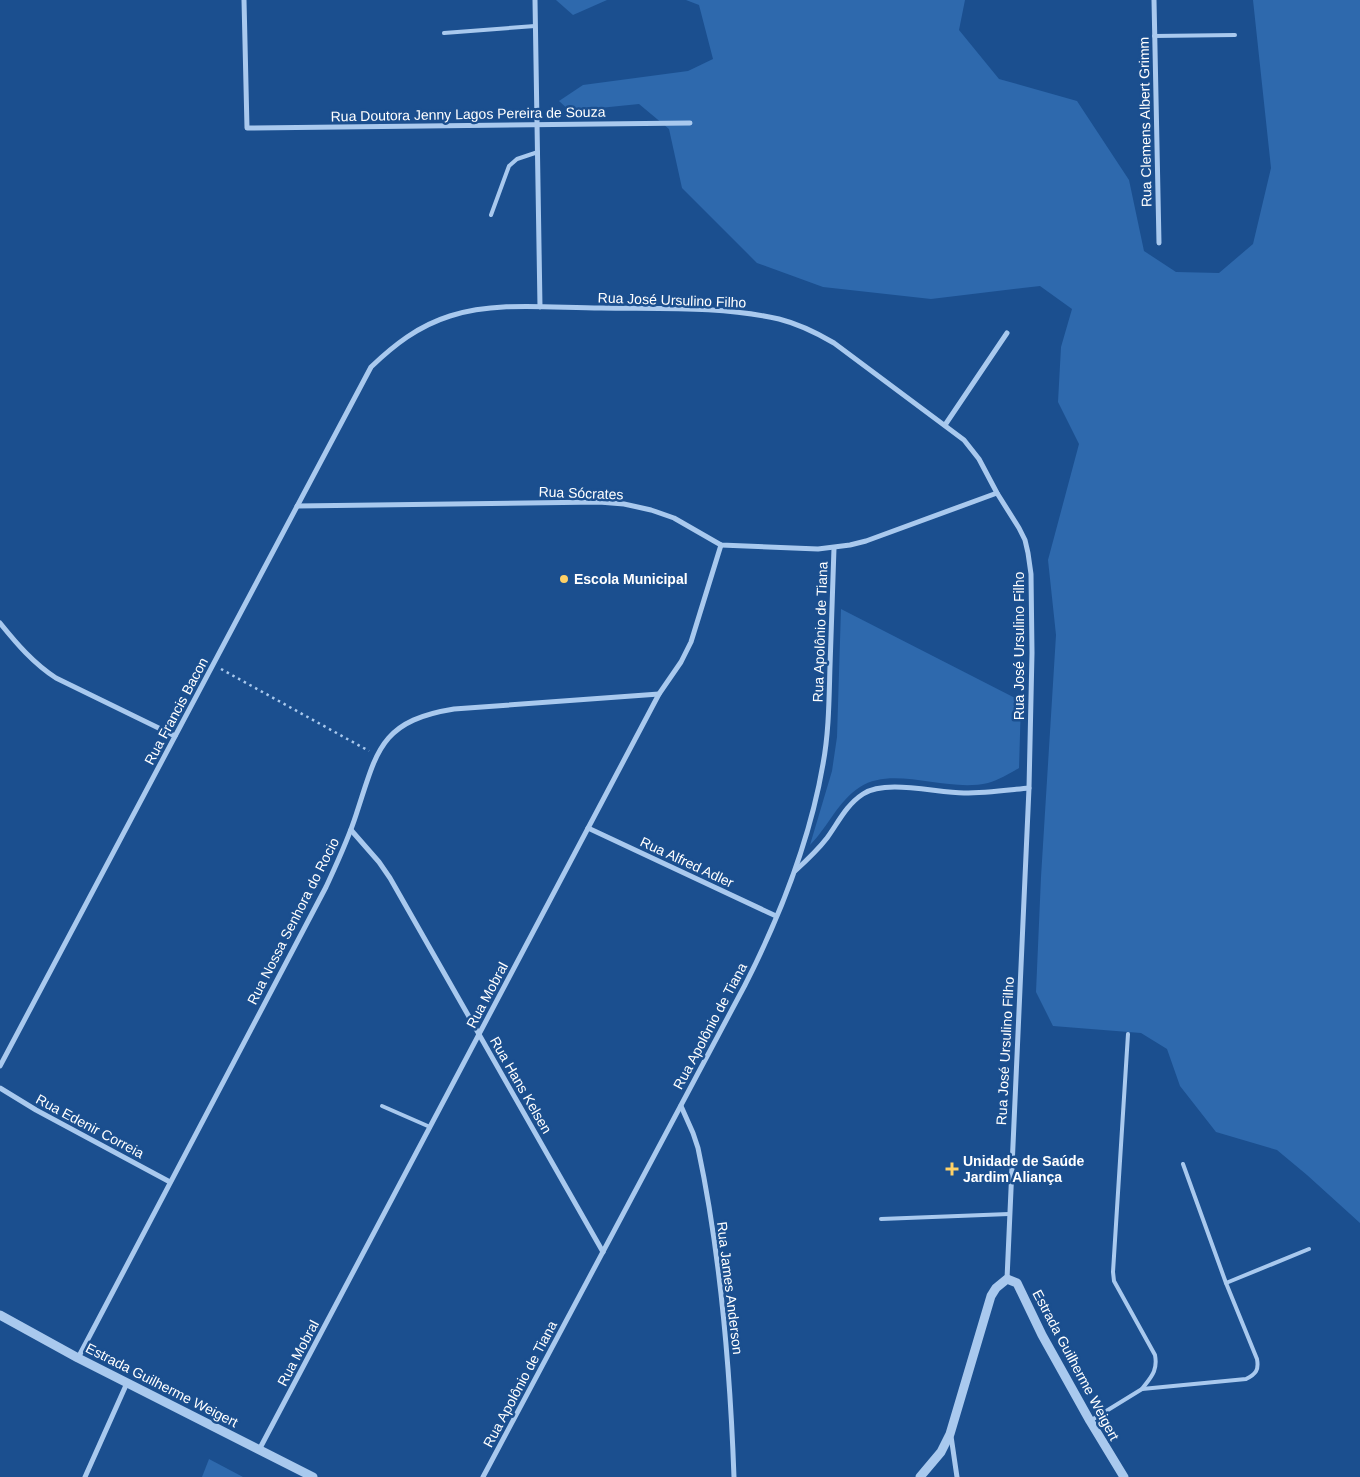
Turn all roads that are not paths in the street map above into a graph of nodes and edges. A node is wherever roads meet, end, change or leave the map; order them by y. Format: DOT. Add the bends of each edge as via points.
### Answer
graph roads {
  1 [pos="244,0"];
  2 [pos="535,0"];
  3 [pos="1154,0"];
  4 [pos="535,26"];
  5 [pos="444,33"];
  6 [pos="1235,35"];
  7 [pos="1154,36"];
  8 [pos="690,123"];
  9 [pos="537,125"];
  10 [pos="538,152"];
  11 [pos="492,215"];
  12 [pos="1159,244"];
  13 [pos="540,308"];
  14 [pos="1007,333"];
  15 [pos="371,367"];
  16 [pos="945,425"];
  17 [pos="997,493"];
  18 [pos="297,506"];
  19 [pos="721,545"];
  20 [pos="834,548"];
  21 [pos="0,623"];
  22 [pos="659,694"];
  23 [pos="175,736"];
  24 [pos="1029,788"];
  25 [pos="588,828"];
  26 [pos="351,830"];
  27 [pos="793,873"];
  28 [pos="776,916"];
  29 [pos="479,1034"];
  30 [pos="1128,1034"];
  31 [pos="0,1066"];
  32 [pos="0,1088"];
  33 [pos="382,1106"];
  34 [pos="681,1106"];
  35 [pos="430,1127"];
  36 [pos="1183,1164"];
  37 [pos="170,1182"];
  38 [pos="1009,1214"];
  39 [pos="881,1218"];
  40 [pos="1308,1249"];
  41 [pos="603,1252"];
  42 [pos="1007,1278"];
  43 [pos="1226,1283"];
  44 [pos="0,1315"];
  45 [pos="78,1358"];
  46 [pos="127,1383"];
  47 [pos="1142,1390"];
  48 [pos="1090,1421"];
  49 [pos="950,1434"];
  50 [pos="259,1450"];
  51 [pos="85,1477"];
  52 [pos="313,1477"];
  53 [pos="483,1477"];
  54 [pos="734,1477"];
  55 [pos="920,1477"];
  56 [pos="957,1477"];
  57 [pos="1124,1477"];
  1 -- 9 [label="street, Rua Doutora Jenny Lagos Pereira de Souza" via="247,128"];
  2 -- 4 [label="street"];
  3 -- 7 [label="street, Rua Clemens Albert Grimm"];
  4 -- 5 [label="lane"];
  4 -- 9 [label="street"];
  6 -- 7 [label="lane"];
  7 -- 12 [label="street, Rua Clemens Albert Grimm"];
  8 -- 9 [label="street, Rua Doutora Jenny Lagos Pereira de Souza"];
  9 -- 10 [label="street"];
  10 -- 11 [label="lane" via="517,159 509,166"];
  10 -- 13 [label="street"];
  13 -- 15 [label="street, Rua José Ursulino Filho" via="490,308 450,316 408,335"];
  13 -- 16 [label="street, Rua José Ursulino Filho" via="701,310 780,319 834,344"];
  14 -- 16 [label="street"];
  15 -- 18 [label="street, Rua Francis Bacon"];
  16 -- 17 [label="street, Rua José Ursulino Filho" via="973,449"];
  17 -- 20 [label="street, Rua Sócrates" via="866,541"];
  17 -- 24 [label="street, Rua José Ursulino Filho" via="1025,540 1031,574"];
  18 -- 19 [label="street, Rua Sócrates" via="624,504 674,518"];
  18 -- 23 [label="street, Rua Francis Bacon"];
  19 -- 20 [label="street, Rua Sócrates"];
  19 -- 22 [label="street, Rua Mobral" via="691,642"];
  20 -- 27 [label="street, Rua Apolônio de Tiana" via="824,762 817,798"];
  21 -- 23 [label="street" via="40,668"];
  22 -- 25 [label="street, Rua Mobral"];
  22 -- 26 [label="street, Rua Nossa Senhora do Rocio" via="454,709 419,717 390,736 376,755"];
  23 -- 31 [label="street, Rua Francis Bacon"];
  24 -- 27 [label="street" via="972,793 896,786 872,789 853,802 816,850"];
  24 -- 38 [label="street, Rua José Ursulino Filho"];
  25 -- 28 [label="street, Rua Alfred Adler"];
  25 -- 29 [label="street, Rua Mobral"];
  26 -- 29 [label="street, Rua Hans Kelsen" via="390,878"];
  26 -- 37 [label="street, Rua Nossa Senhora do Rocio" via="326,887"];
  27 -- 28 [label="street, Rua Apolônio de Tiana"];
  28 -- 34 [label="street, Rua Apolônio de Tiana" via="749,978"];
  29 -- 35 [label="street, Rua Mobral"];
  29 -- 41 [label="street, Rua Hans Kelsen"];
  30 -- 47 [label="lane" via="1113,1272 1114,1281 1155,1355 1154,1374"];
  32 -- 37 [label="street, Rua Edenir Correia"];
  33 -- 35 [label="lane"];
  34 -- 41 [label="street, Rua Apolônio de Tiana"];
  34 -- 54 [label="street, Rua James Anderson" via="698,1148 715,1252 728,1369"];
  35 -- 50 [label="street, Rua Mobral"];
  36 -- 43 [label="lane"];
  37 -- 45 [label="street, Rua Nossa Senhora do Rocio"];
  38 -- 39 [label="lane"];
  38 -- 42 [label="street, Rua José Ursulino Filho"];
  40 -- 43 [label="lane"];
  41 -- 53 [label="street, Rua Apolônio de Tiana"];
  42 -- 48 [label="street, Estrada Guilherme Weigert" via="1017,1284"];
  42 -- 49 [label="street" via="991,1296"];
  43 -- 47 [label="lane" via="1257,1359 1255,1374 1246,1379"];
  44 -- 45 [label="street, Estrada Guilherme Weigert"];
  45 -- 46 [label="street, Estrada Guilherme Weigert"];
  46 -- 50 [label="street, Estrada Guilherme Weigert"];
  46 -- 51 [label="street"];
  47 -- 48 [label="lane"];
  48 -- 57 [label="street, Estrada Guilherme Weigert"];
  49 -- 55 [label="street" via="941,1452"];
  49 -- 56 [label="street"];
  50 -- 52 [label="street, Estrada Guilherme Weigert"];
}
